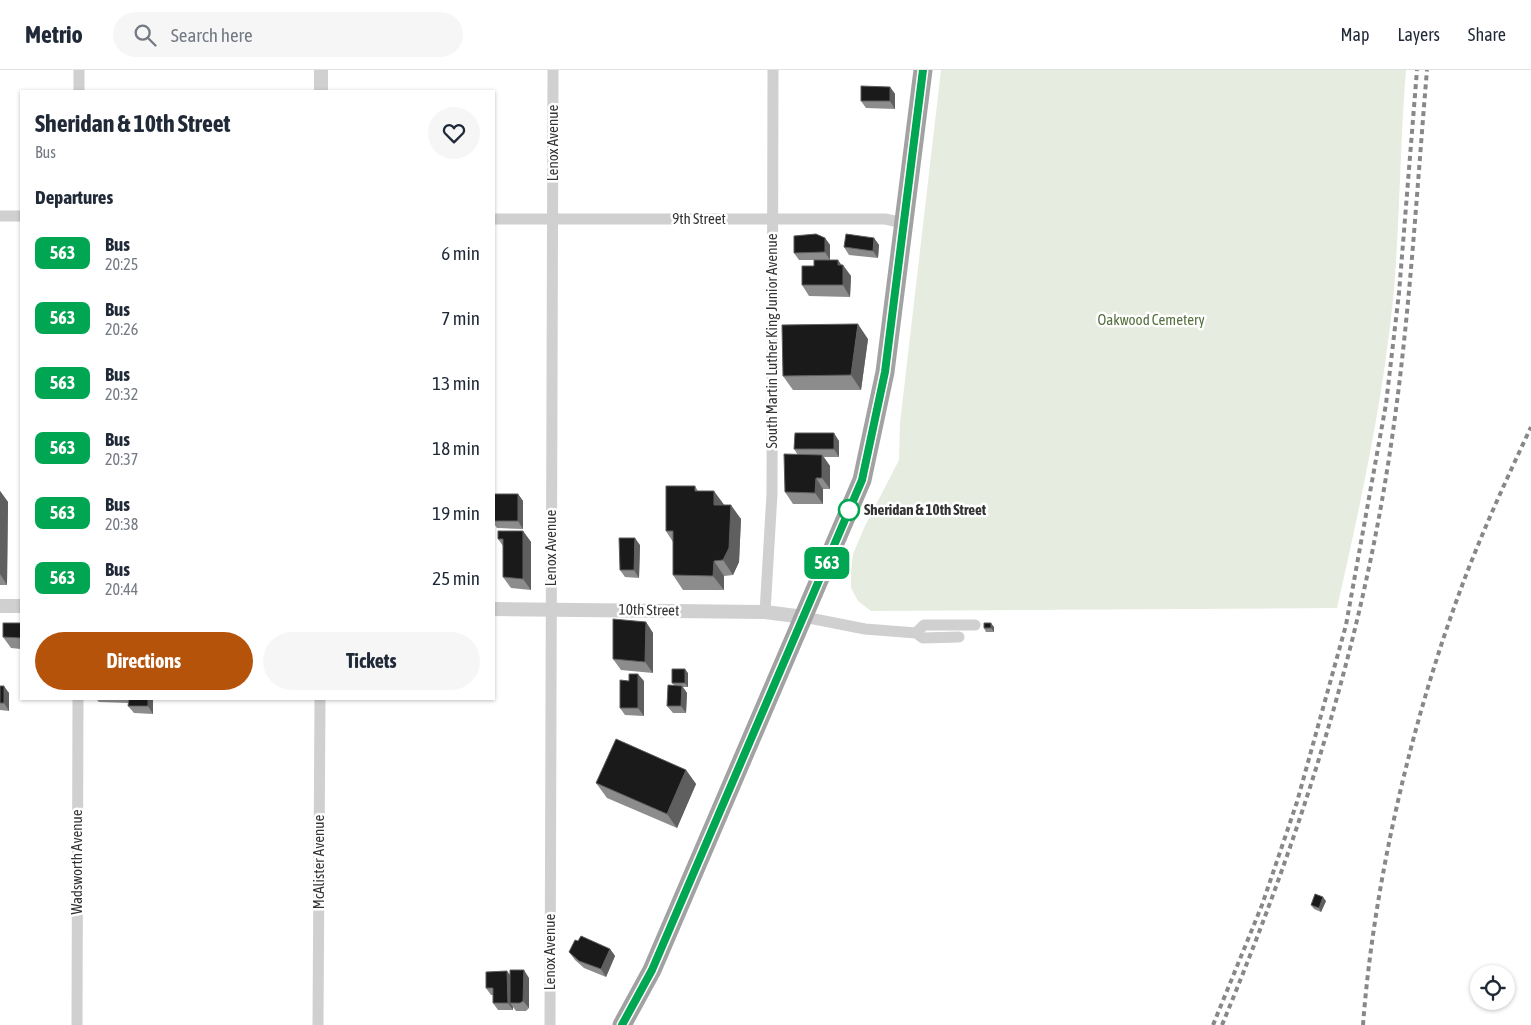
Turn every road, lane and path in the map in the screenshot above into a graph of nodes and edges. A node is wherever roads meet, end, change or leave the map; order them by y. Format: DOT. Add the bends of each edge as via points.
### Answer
graph roads {
  1 [pos="79,70"];
  2 [pos="321,70"];
  3 [pos="553,70"];
  4 [pos="773,70"];
  5 [pos="923,70"];
  6 [pos="79,90"];
  7 [pos="321,90"];
  8 [pos="0,216"];
  9 [pos="20,216"];
  10 [pos="495,219"];
  11 [pos="553,219"];
  12 [pos="772,219"];
  13 [pos="904,223"];
  14 [pos="0,606"];
  15 [pos="20,606"];
  16 [pos="495,609"];
  17 [pos="551,609"];
  18 [pos="765,612"];
  19 [pos="804,617"];
  20 [pos="975,625"];
  21 [pos="916,633"];
  22 [pos="959,637"];
  23 [pos="78,700"];
  24 [pos="320,700"];
  25 [pos="77,1025"];
  26 [pos="318,1025"];
  27 [pos="550,1025"];
  28 [pos="622,1025"];
  1 -- 6 [label="street"];
  2 -- 7 [label="street"];
  3 -- 11 [label="street, Lenox Avenue"];
  4 -- 12 [label="street, South Martin Luther King Junior Avenue"];
  5 -- 13 [label="highway"];
  8 -- 9 [label="street"];
  10 -- 11 [label="street, 9th Street"];
  11 -- 12 [label="street, 9th Street"];
  11 -- 17 [label="street, Lenox Avenue"];
  12 -- 13 [label="street, 9th Street" via="886,219"];
  12 -- 18 [label="street, South Martin Luther King Junior Avenue" via="772,494"];
  13 -- 19 [label="highway" via="885,372 871,445 862,480"];
  14 -- 15 [label="street"];
  16 -- 17 [label="street, 10th Street"];
  17 -- 18 [label="street, 10th Street"];
  17 -- 27 [label="street, Lenox Avenue"];
  18 -- 19 [label="street, 10th Street"];
  19 -- 21 [label="street" via="865,629"];
  19 -- 28 [label="highway" via="652,970"];
  20 -- 21 [label="street" via="924,625"];
  21 -- 22 [label="street" via="923,638"];
  23 -- 25 [label="street, Wadsworth Avenue"];
  24 -- 26 [label="street, McAlister Avenue"];
}
